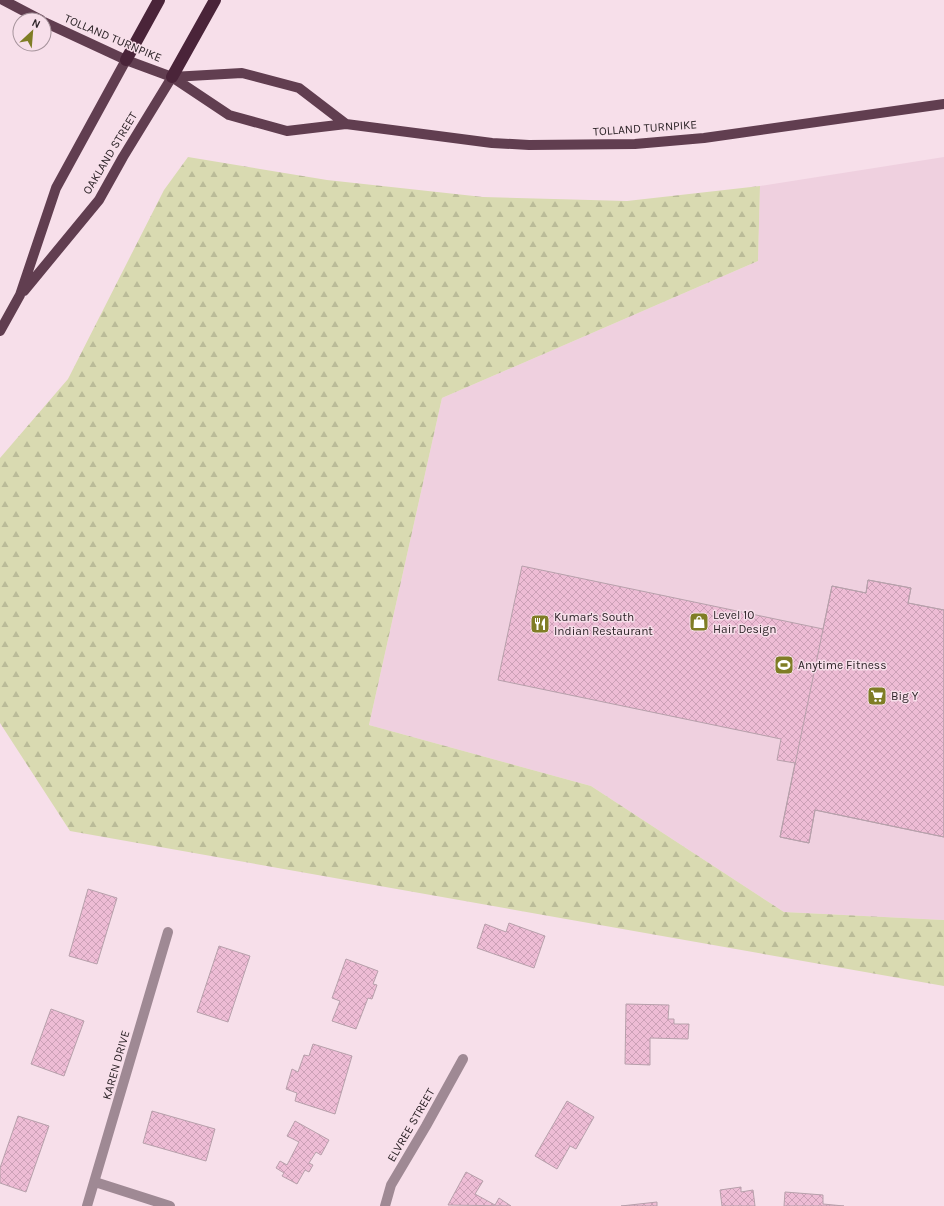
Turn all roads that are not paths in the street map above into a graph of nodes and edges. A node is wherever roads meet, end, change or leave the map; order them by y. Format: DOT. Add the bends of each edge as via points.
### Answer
graph roads {
  1 [pos="3,0"];
  2 [pos="159,0"];
  3 [pos="215,0"];
  4 [pos="26,12"];
  5 [pos="52,26"];
  6 [pos="126,60"];
  7 [pos="172,77"];
  8 [pos="944,104"];
  9 [pos="346,124"];
  10 [pos="20,295"];
  11 [pos="0,332"];
  12 [pos="168,932"];
  13 [pos="463,1059"];
  14 [pos="95,1182"];
  15 [pos="87,1206"];
  16 [pos="170,1206"];
  17 [pos="385,1206"];
  1 -- 4 [label="main road"];
  2 -- 6 [label="highway"];
  3 -- 7 [label="highway"];
  5 -- 6 [label="main road, TOLLAND TURNPIKE"];
  6 -- 7 [label="main road, TOLLAND TURNPIKE"];
  6 -- 10 [label="main road, OAKLAND STREET" via="56,188"];
  7 -- 9 [label="main road, TOLLAND TURNPIKE" via="229,115 287,131"];
  7 -- 9 [label="main road, TOLLAND TURNPIKE" via="242,73 299,88"];
  7 -- 10 [label="main road, OAKLAND STREET" via="99,200"];
  8 -- 9 [label="main road, TOLLAND TURNPIKE" via="704,138 612,145 492,143"];
  10 -- 11 [label="main road, OAKLAND STREET"];
  12 -- 14 [label="street, KAREN DRIVE"];
  13 -- 17 [label="street, ELVREE STREET" via="391,1185"];
  14 -- 15 [label="street, KAREN DRIVE"];
  14 -- 16 [label="street"];
}
